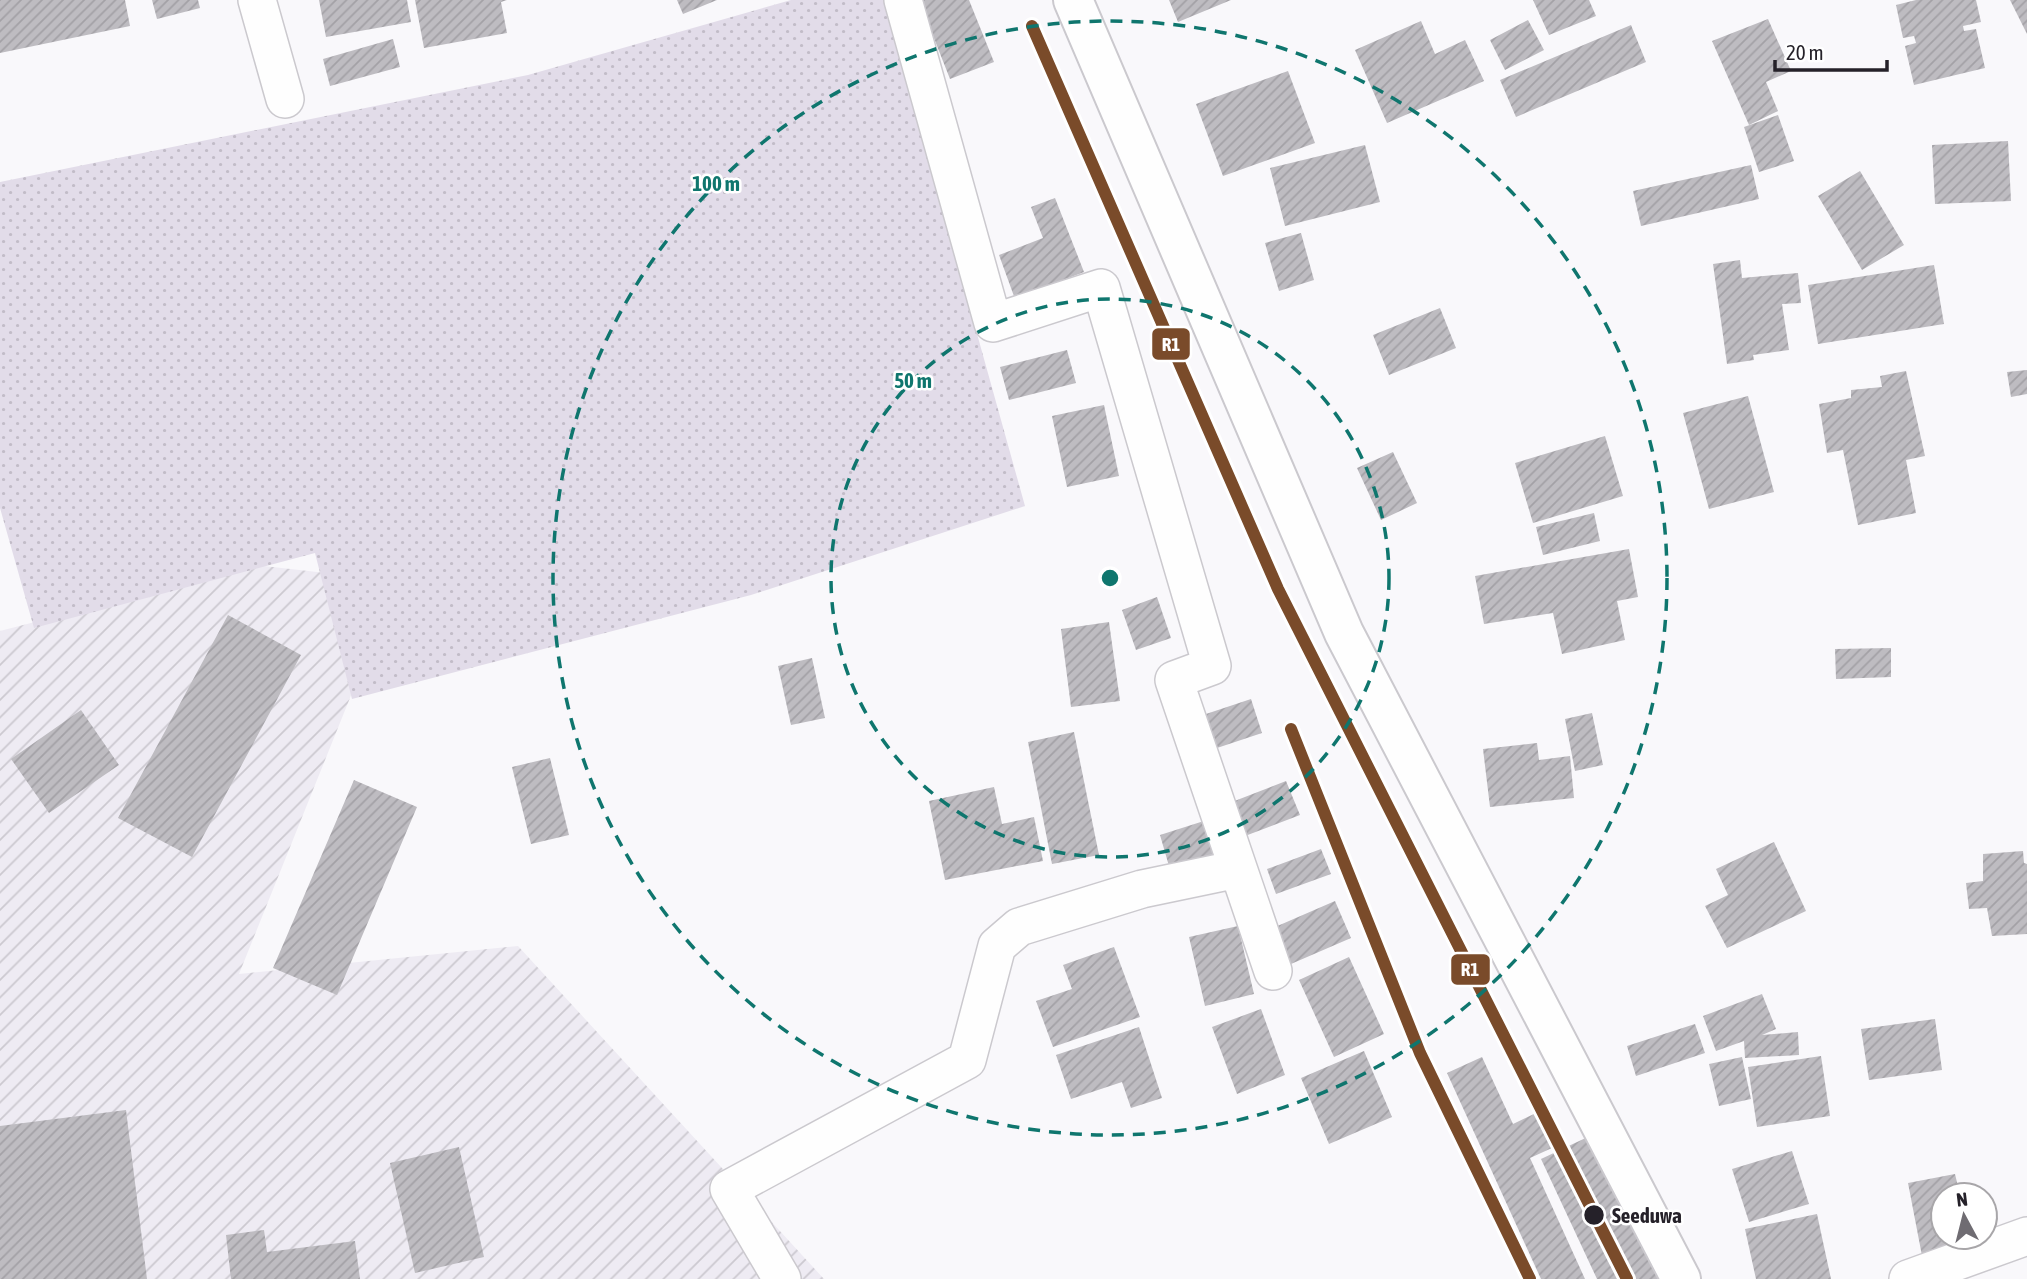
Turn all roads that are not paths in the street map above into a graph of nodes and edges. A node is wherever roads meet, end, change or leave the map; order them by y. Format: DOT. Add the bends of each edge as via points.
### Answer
graph roads {
  1 [pos="257,0"];
  2 [pos="902,0"];
  3 [pos="1073,0"];
  4 [pos="285,99"];
  5 [pos="1238,869"];
  6 [pos="1273,971"];
  7 [pos="2027,1236"];
  8 [pos="782,1279"];
  9 [pos="1681,1279"];
  10 [pos="1908,1279"];
  1 -- 4 [label="street"];
  2 -- 5 [label="street" via="993,323 1101,288 1212,666 1174,680"];
  3 -- 9 [label="street" via="1344,633"];
  5 -- 6 [label="street"];
  5 -- 8 [label="street" via="1142,889 1019,927 996,946 967,1060 729,1189"];
  7 -- 10 [label="street"];
}
